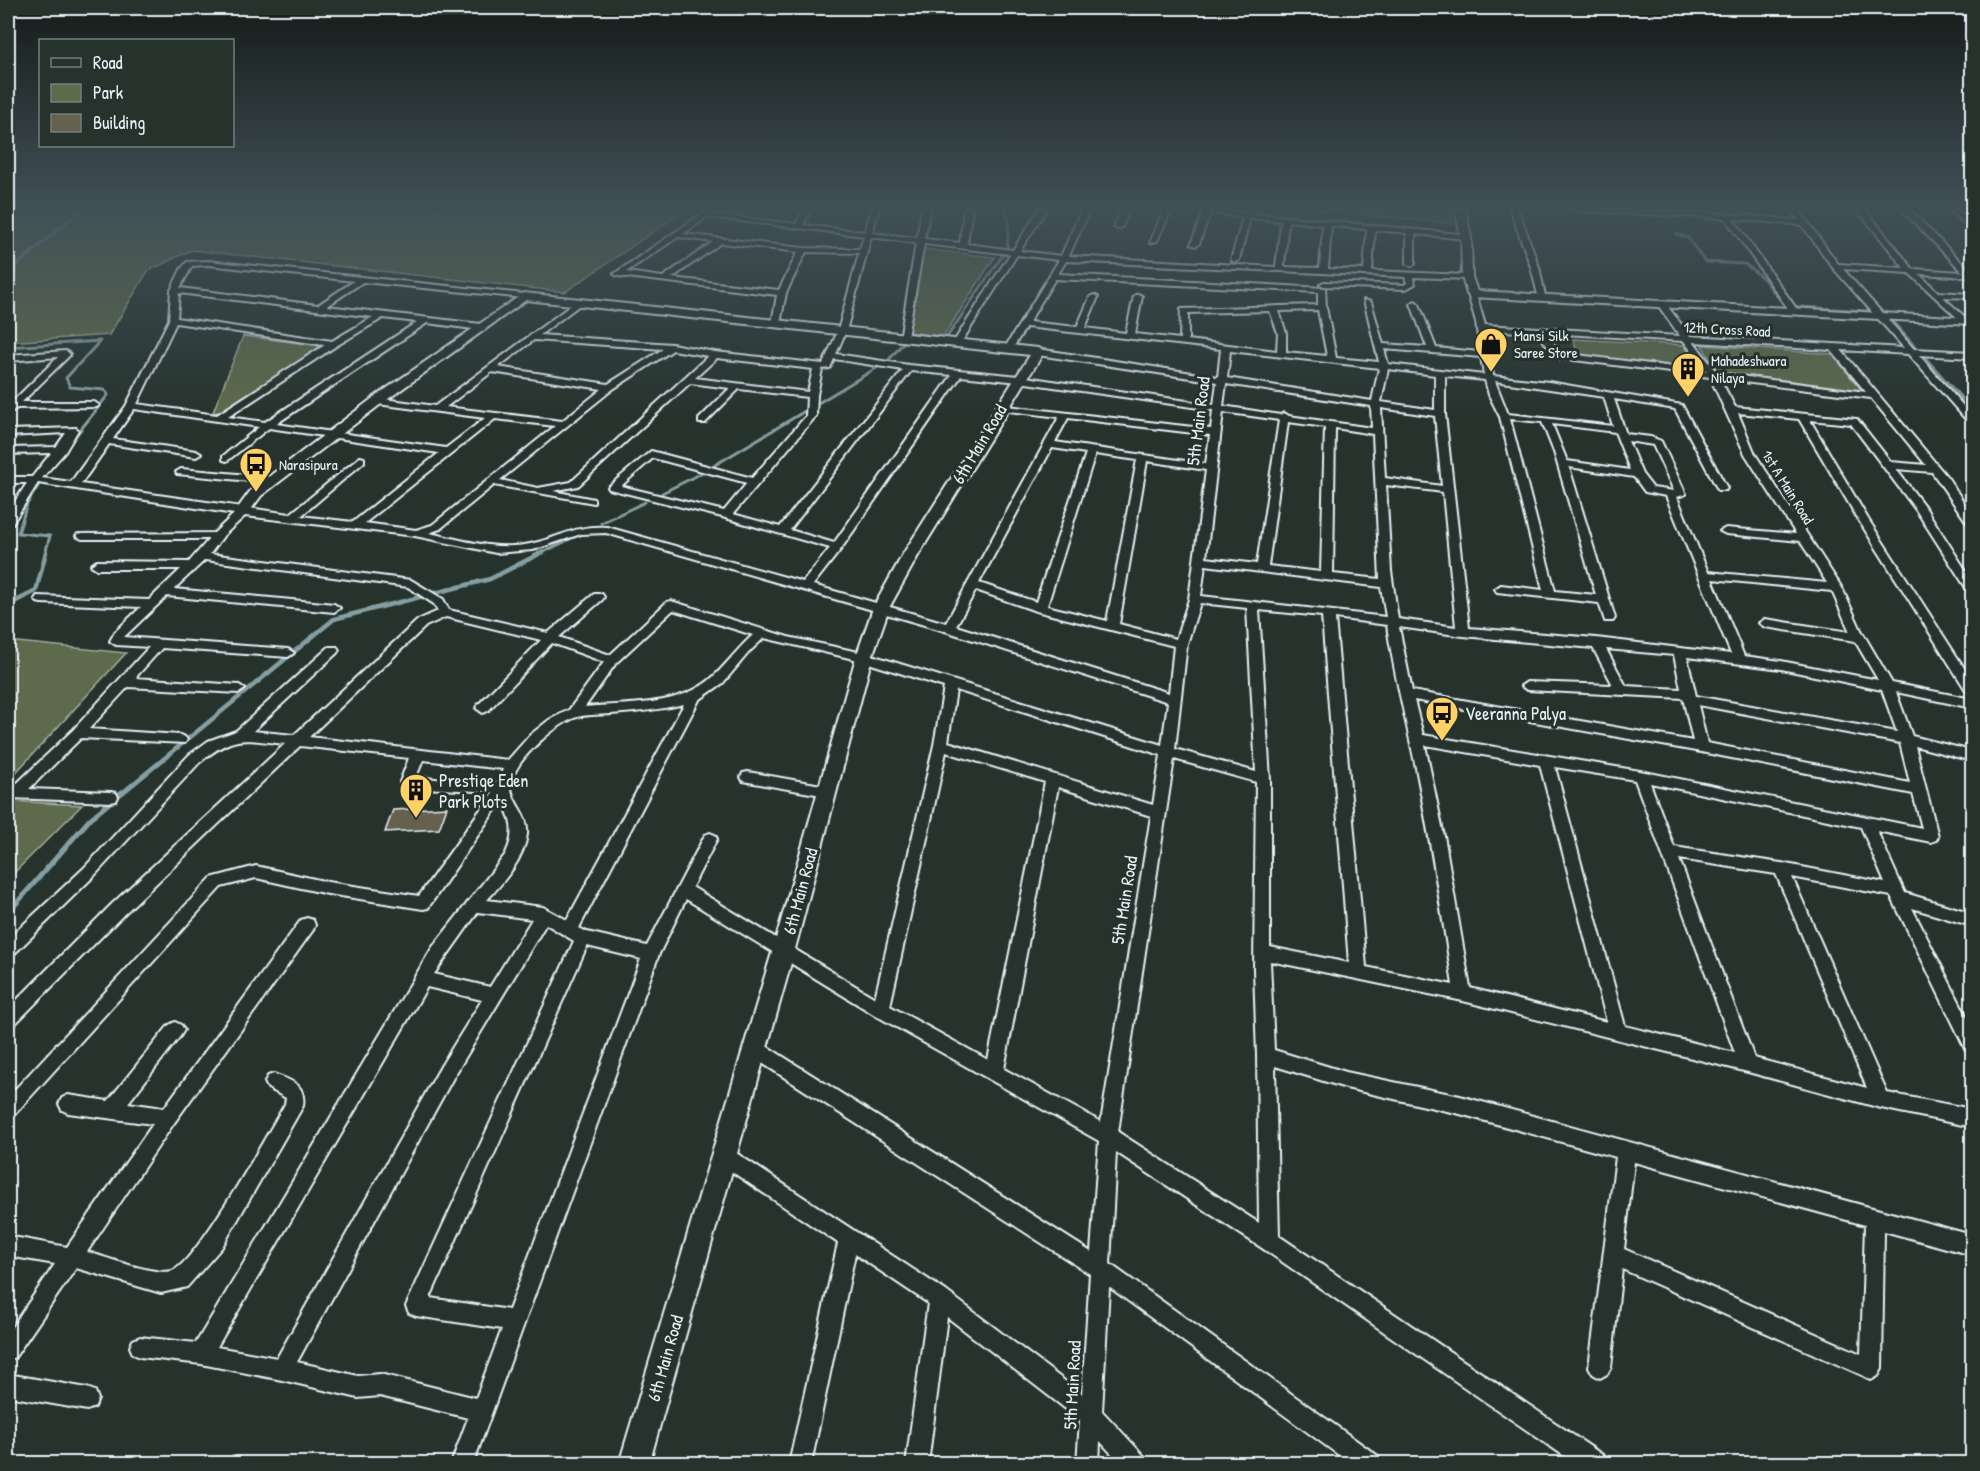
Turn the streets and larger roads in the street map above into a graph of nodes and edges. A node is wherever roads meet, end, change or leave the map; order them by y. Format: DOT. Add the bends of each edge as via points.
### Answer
graph roads {
  1 [pos="181,278"];
  2 [pos="349,278"];
  3 [pos="652,278"];
  4 [pos="789,278"];
  5 [pos="855,278"];
  6 [pos="914,278"];
  7 [pos="1000,278"];
  8 [pos="1052,278"];
  9 [pos="1085,278"];
  10 [pos="1409,278"];
  11 [pos="1460,278"];
  12 [pos="1467,278"];
  13 [pos="1538,278"];
  14 [pos="1770,278"];
  15 [pos="1847,278"];
  16 [pos="1918,278"];
  17 [pos="362,279"];
  18 [pos="665,279"];
  19 [pos="1324,284"];
  20 [pos="175,290"];
  21 [pos="782,292"];
  22 [pos="1472,294"];
  23 [pos="1936,294"];
  24 [pos="524,296"];
  25 [pos="1138,296"];
  26 [pos="1972,296"];
  27 [pos="1094,297"];
  28 [pos="1543,299"];
  29 [pos="578,302"];
  30 [pos="1368,302"];
  31 [pos="1414,304"];
  32 [pos="1662,304"];
  33 [pos="320,307"];
  34 [pos="1322,307"];
  35 [pos="1791,308"];
  36 [pos="1274,309"];
  37 [pos="382,315"];
  38 [pos="1881,315"];
  39 [pos="173,320"];
  40 [pos="426,320"];
  41 [pos="1968,321"];
  42 [pos="776,323"];
  43 [pos="1025,324"];
  44 [pos="481,327"];
  45 [pos="1481,327"];
  46 [pos="1080,330"];
  47 [pos="842,331"];
  48 [pos="1541,331"];
  49 [pos="1130,335"];
  50 [pos="532,337"];
  51 [pos="903,337"];
  52 [pos="1690,340"];
  53 [pos="1184,341"];
  54 [pos="957,343"];
  55 [pos="333,344"];
  56 [pos="1226,346"];
  57 [pos="1380,346"];
  58 [pos="672,347"];
  59 [pos="1834,347"];
  60 [pos="1008,349"];
  61 [pos="1433,351"];
  62 [pos="1912,351"];
  63 [pos="1038,352"];
  64 [pos="1281,352"];
  65 [pos="1484,355"];
  66 [pos="1972,355"];
  67 [pos="715,356"];
  68 [pos="830,356"];
  69 [pos="21,357"];
  70 [pos="8,358"];
  71 [pos="1332,359"];
  72 [pos="1384,365"];
  73 [pos="818,367"];
  74 [pos="909,368"];
  75 [pos="8,369"];
  76 [pos="490,369"];
  77 [pos="959,372"];
  78 [pos="1440,372"];
  79 [pos="1713,374"];
  80 [pos="1488,378"];
  81 [pos="1019,379"];
  82 [pos="688,380"];
  83 [pos="1224,381"];
  84 [pos="737,386"];
  85 [pos="610,387"];
  86 [pos="1608,395"];
  87 [pos="1875,396"];
  88 [pos="377,401"];
  89 [pos="812,403"];
  90 [pos="1376,404"];
  91 [pos="94,405"];
  92 [pos="131,406"];
  93 [pos="1001,407"];
  94 [pos="11,408"];
  95 [pos="1220,408"];
  96 [pos="437,409"];
  97 [pos="1844,409"];
  98 [pos="1731,410"];
  99 [pos="1440,414"];
  100 [pos="1065,415"];
  101 [pos="493,416"];
  102 [pos="1284,416"];
  103 [pos="1505,417"];
  104 [pos="1803,417"];
  105 [pos="220,418"];
  106 [pos="1972,419"];
  107 [pos="1546,420"];
  108 [pos="702,421"];
  109 [pos="1854,422"];
  110 [pos="563,424"];
  111 [pos="1330,424"];
  112 [pos="267,425"];
  113 [pos="1379,432"];
  114 [pos="8,433"];
  115 [pos="1217,433"];
  116 [pos="1621,434"];
  117 [pos="332,436"];
  118 [pos="106,441"];
  119 [pos="1048,444"];
  120 [pos="61,450"];
  121 [pos="8,451"];
  122 [pos="448,451"];
  123 [pos="1091,452"];
  124 [pos="196,454"];
  125 [pos="227,458"];
  126 [pos="1142,459"];
  127 [pos="360,460"];
  128 [pos="1561,463"];
  129 [pos="1886,465"];
  130 [pos="1212,468"];
  131 [pos="1935,469"];
  132 [pos="181,472"];
  133 [pos="1637,474"];
  134 [pos="36,479"];
  135 [pos="8,480"];
  136 [pos="272,480"];
  137 [pos="1381,481"];
  138 [pos="493,482"];
  139 [pos="754,482"];
  140 [pos="72,485"];
  141 [pos="1722,488"];
  142 [pos="1448,490"];
  143 [pos="537,491"];
  144 [pos="1670,494"];
  145 [pos="590,501"];
  146 [pos="11,507"];
  147 [pos="242,512"];
  148 [pos="726,515"];
  149 [pos="292,518"];
  150 [pos="8,522"];
  151 [pos="1972,522"];
  152 [pos="356,525"];
  153 [pos="783,531"];
  154 [pos="1726,531"];
  155 [pos="417,533"];
  156 [pos="81,536"];
  157 [pos="218,536"];
  158 [pos="1802,538"];
  159 [pos="837,547"];
  160 [pos="202,556"];
  161 [pos="1200,561"];
  162 [pos="97,565"];
  163 [pos="192,566"];
  164 [pos="1262,569"];
  165 [pos="1327,575"];
  166 [pos="1704,575"];
  167 [pos="1388,584"];
  168 [pos="973,585"];
  169 [pos="805,588"];
  170 [pos="1836,588"];
  171 [pos="1972,588"];
  172 [pos="1501,589"];
  173 [pos="166,592"];
  174 [pos="1550,594"];
  175 [pos="598,597"];
  176 [pos="40,599"];
  177 [pos="1195,599"];
  178 [pos="1603,600"];
  179 [pos="153,604"];
  180 [pos="1253,605"];
  181 [pos="334,608"];
  182 [pos="881,608"];
  183 [pos="1040,608"];
  184 [pos="445,613"];
  185 [pos="1328,613"];
  186 [pos="1609,618"];
  187 [pos="1391,623"];
  188 [pos="1765,623"];
  189 [pos="1112,627"];
  190 [pos="949,628"];
  191 [pos="1463,632"];
  192 [pos="762,634"];
  193 [pos="550,638"];
  194 [pos="1860,638"];
  195 [pos="1596,642"];
  196 [pos="159,644"];
  197 [pos="1181,644"];
  198 [pos="333,650"];
  199 [pos="1679,651"];
  200 [pos="288,652"];
  201 [pos="864,657"];
  202 [pos="1739,659"];
  203 [pos="612,660"];
  204 [pos="124,682"];
  205 [pos="951,684"];
  206 [pos="1527,686"];
  207 [pos="1887,686"];
  208 [pos="239,689"];
  209 [pos="1972,689"];
  210 [pos="1622,690"];
  211 [pos="1405,693"];
  212 [pos="694,697"];
  213 [pos="1690,697"];
  214 [pos="1174,699"];
  215 [pos="1972,703"];
  216 [pos="483,708"];
  217 [pos="574,713"];
  218 [pos="78,733"];
  219 [pos="241,734"];
  220 [pos="1417,739"];
  221 [pos="1906,739"];
  222 [pos="180,740"];
  223 [pos="296,740"];
  224 [pos="941,745"];
  225 [pos="1701,747"];
  226 [pos="1168,752"];
  227 [pos="418,754"];
  228 [pos="1972,756"];
  229 [pos="1546,760"];
  230 [pos="512,765"];
  231 [pos="1640,776"];
  232 [pos="748,777"];
  233 [pos="1263,779"];
  234 [pos="1052,780"];
  235 [pos="504,787"];
  236 [pos="1919,790"];
  237 [pos="827,791"];
  238 [pos="111,797"];
  239 [pos="1157,812"];
  240 [pos="1867,824"];
  241 [pos="710,839"];
  242 [pos="1669,852"];
  243 [pos="1781,869"];
  244 [pos="683,889"];
  245 [pos="1898,895"];
  246 [pos="474,905"];
  247 [pos="543,914"];
  248 [pos="1972,919"];
  249 [pos="307,924"];
  250 [pos="576,934"];
  251 [pos="8,949"];
  252 [pos="784,949"];
  253 [pos="1262,952"];
  254 [pos="651,954"];
  255 [pos="1358,973"];
  256 [pos="422,979"];
  257 [pos="1463,994"];
  258 [pos="494,995"];
  259 [pos="881,1010"];
  260 [pos="8,1020"];
  261 [pos="175,1030"];
  262 [pos="1618,1033"];
  263 [pos="1972,1044"];
  264 [pos="754,1048"];
  265 [pos="1266,1055"];
  266 [pos="1748,1064"];
  267 [pos="994,1073"];
  268 [pos="274,1082"];
  269 [pos="1881,1100"];
  270 [pos="68,1104"];
  271 [pos="8,1109"];
  272 [pos="112,1110"];
  273 [pos="168,1117"];
  274 [pos="1972,1118"];
  275 [pos="1108,1136"];
  276 [pos="1626,1150"];
  277 [pos="723,1155"];
  278 [pos="1875,1218"];
  279 [pos="849,1238"];
  280 [pos="1269,1241"];
  281 [pos="1972,1245"];
  282 [pos="8,1246"];
  283 [pos="1614,1255"];
  284 [pos="70,1257"];
  285 [pos="1099,1268"];
  286 [pos="939,1298"];
  287 [pos="514,1320"];
  288 [pos="140,1347"];
  289 [pos="8,1350"];
  290 [pos="201,1354"];
  291 [pos="1600,1367"];
  292 [pos="282,1369"];
  293 [pos="8,1385"];
  294 [pos="87,1399"];
  295 [pos="481,1410"];
  296 [pos="1090,1414"];
  297 [pos="462,1464"];
  298 [pos="634,1464"];
  299 [pos="800,1464"];
  300 [pos="917,1464"];
  301 [pos="1088,1464"];
  302 [pos="1136,1464"];
  303 [pos="1371,1464"];
  304 [pos="1596,1464"];
  1 -- 20 [label="street"];
  2 -- 17 [label="street"];
  3 -- 18 [label="street"];
  4 -- 21 [label="street"];
  5 -- 47 [label="street"];
  6 -- 51 [label="street"];
  7 -- 54 [label="street"];
  8 -- 43 [label="street"];
  9 -- 34 [label="street" via="1322,290"];
  10 -- 19 [label="street" via="1411,284 1406,287"];
  11 -- 12 [label="street"];
  12 -- 22 [label="street"];
  13 -- 28 [label="street"];
  14 -- 35 [label="street"];
  15 -- 38 [label="street"];
  16 -- 23 [label="street"];
  17 -- 24 [label="street"];
  17 -- 33 [label="street"];
  18 -- 21 [label="street"];
  20 -- 33 [label="street"];
  20 -- 39 [label="street"];
  21 -- 42 [label="street"];
  22 -- 28 [label="street"];
  22 -- 45 [label="street"];
  23 -- 26 [label="street"];
  23 -- 41 [label="street"];
  24 -- 29 [label="street"];
  24 -- 44 [label="street"];
  25 -- 49 [label="street"];
  27 -- 46 [label="street"];
  28 -- 32 [label="street"];
  29 -- 42 [label="street"];
  29 -- 50 [label="street"];
  30 -- 57 [label="street"];
  31 -- 61 [label="street"];
  32 -- 35 [label="street"];
  32 -- 52 [label="street, 1st A Main Road"];
  33 -- 37 [label="street"];
  34 -- 36 [label="street"];
  34 -- 71 [label="street"];
  35 -- 38 [label="street"];
  36 -- 53 [label="street" via="1184,311"];
  36 -- 64 [label="street" via="1282,333"];
  37 -- 40 [label="street"];
  37 -- 55 [label="street"];
  38 -- 41 [label="street"];
  38 -- 62 [label="street"];
  39 -- 55 [label="street"];
  39 -- 92 [label="street"];
  40 -- 44 [label="street"];
  40 -- 112 [label="street"];
  42 -- 47 [label="street"];
  43 -- 46 [label="street"];
  43 -- 60 [label="street"];
  44 -- 88 [label="street"];
  45 -- 48 [label="street, 12th Cross Road"];
  45 -- 65 [label="street"];
  46 -- 49 [label="street"];
  47 -- 51 [label="street"];
  47 -- 68 [label="street"];
  48 -- 52 [label="street, 12th Cross Road"];
  48 -- 79 [label="street" via="1558,355"];
  49 -- 53 [label="street"];
  50 -- 58 [label="street"];
  50 -- 76 [label="street"];
  51 -- 54 [label="street"];
  52 -- 59 [label="street, 12th Cross Road"];
  52 -- 79 [label="street, 1st A Main Road"];
  53 -- 56 [label="street"];
  54 -- 60 [label="street"];
  55 -- 105 [label="street"];
  56 -- 64 [label="street"];
  56 -- 83 [label="street, 5th Main Road"];
  57 -- 61 [label="street"];
  57 -- 72 [label="street"];
  58 -- 67 [label="street"];
  58 -- 85 [label="street"];
  59 -- 62 [label="street, 12th Cross Road"];
  59 -- 87 [label="street"];
  60 -- 63 [label="street"];
  61 -- 65 [label="street"];
  62 -- 66 [label="street, 12th Cross Road"];
  62 -- 106 [label="street"];
  63 -- 81 [label="street, 6th Main Road"];
  63 -- 83 [label="street"];
  64 -- 71 [label="street"];
  65 -- 80 [label="street"];
  67 -- 73 [label="street"];
  67 -- 82 [label="street"];
  68 -- 73 [label="street" via="827,366"];
  68 -- 74 [label="street"];
  69 -- 70 [label="street"];
  69 -- 75 [label="street"];
  69 -- 94 [label="street" via="66,354"];
  71 -- 72 [label="street"];
  72 -- 78 [label="street"];
  72 -- 90 [label="street"];
  73 -- 89 [label="street"];
  74 -- 77 [label="street"];
  74 -- 153 [label="street"];
  76 -- 85 [label="street"];
  76 -- 96 [label="street"];
  77 -- 81 [label="street"];
  77 -- 159 [label="street"];
  78 -- 80 [label="street"];
  78 -- 99 [label="street"];
  79 -- 87 [label="street"];
  79 -- 98 [label="street, 1st A Main Road"];
  80 -- 86 [label="street"];
  80 -- 103 [label="street"];
  81 -- 93 [label="street, 6th Main Road"];
  81 -- 95 [label="street"];
  82 -- 84 [label="street"];
  82 -- 143 [label="street" via="574,484"];
  83 -- 90 [label="street"];
  83 -- 95 [label="street, 5th Main Road"];
  84 -- 89 [label="street"];
  84 -- 108 [label="street"];
  85 -- 110 [label="street"];
  86 -- 116 [label="street"];
  86 -- 141 [label="street" via="1679,407"];
  87 -- 131 [label="street"];
  88 -- 96 [label="street"];
  88 -- 117 [label="street"];
  89 -- 139 [label="street" via="812,416"];
  90 -- 99 [label="street"];
  90 -- 113 [label="street"];
  91 -- 94 [label="street"];
  92 -- 105 [label="street"];
  92 -- 118 [label="street"];
  93 -- 100 [label="street"];
  93 -- 182 [label="street, 6th Main Road"];
  95 -- 102 [label="street"];
  95 -- 115 [label="street, 5th Main Road"];
  96 -- 101 [label="street"];
  97 -- 109 [label="street"];
  98 -- 104 [label="street"];
  98 -- 158 [label="street, 1st A Main Road" via="1750,454"];
  99 -- 142 [label="street"];
  100 -- 115 [label="street"];
  100 -- 119 [label="street"];
  101 -- 110 [label="street"];
  101 -- 122 [label="street"];
  102 -- 111 [label="street"];
  102 -- 164 [label="street"];
  103 -- 107 [label="street"];
  103 -- 174 [label="street"];
  104 -- 109 [label="street"];
  104 -- 209 [label="street"];
  105 -- 112 [label="street"];
  107 -- 116 [label="street"];
  107 -- 128 [label="street"];
  109 -- 129 [label="street"];
  110 -- 138 [label="street"];
  111 -- 113 [label="street"];
  111 -- 165 [label="street"];
  112 -- 117 [label="street"];
  112 -- 125 [label="street"];
  113 -- 137 [label="street"];
  114 -- 120 [label="street" via="73,430"];
  115 -- 130 [label="street, 5th Main Road"];
  116 -- 133 [label="street"];
  116 -- 144 [label="street" via="1657,442 1681,494"];
  117 -- 122 [label="street"];
  117 -- 136 [label="street"];
  118 -- 124 [label="street"];
  118 -- 140 [label="street"];
  119 -- 123 [label="street"];
  119 -- 168 [label="street"];
  120 -- 121 [label="street"];
  120 -- 134 [label="street"];
  122 -- 152 [label="street"];
  123 -- 126 [label="street"];
  123 -- 183 [label="street"];
  126 -- 130 [label="street"];
  126 -- 189 [label="street"];
  127 -- 149 [label="street"];
  128 -- 133 [label="street"];
  128 -- 178 [label="street"];
  129 -- 131 [label="street"];
  129 -- 171 [label="street" via="1921,509"];
  130 -- 161 [label="street, 5th Main Road"];
  131 -- 151 [label="street"];
  132 -- 136 [label="street"];
  133 -- 144 [label="street" via="1649,490"];
  134 -- 135 [label="street"];
  134 -- 140 [label="street"];
  134 -- 146 [label="street"];
  136 -- 147 [label="street"];
  137 -- 142 [label="street"];
  137 -- 167 [label="street"];
  138 -- 143 [label="street"];
  138 -- 155 [label="street" via="436,527"];
  139 -- 148 [label="street"];
  139 -- 148 [label="street" via="651,454 613,487"];
  140 -- 147 [label="street"];
  142 -- 191 [label="street"];
  143 -- 145 [label="street"];
  144 -- 166 [label="street"];
  146 -- 150 [label="street"];
  147 -- 149 [label="street"];
  147 -- 157 [label="street"];
  148 -- 153 [label="street"];
  149 -- 152 [label="street"];
  152 -- 155 [label="street"];
  153 -- 159 [label="street"];
  154 -- 158 [label="street"];
  155 -- 169 [label="street" via="506,550 524,549 584,528 607,530"];
  156 -- 157 [label="street"];
  157 -- 160 [label="street"];
  158 -- 170 [label="street, 1st A Main Road"];
  159 -- 169 [label="street"];
  160 -- 163 [label="street"];
  160 -- 184 [label="street" via="411,584 439,602"];
  161 -- 164 [label="street"];
  161 -- 177 [label="street, 5th Main Road"];
  162 -- 163 [label="street"];
  163 -- 173 [label="street"];
  164 -- 165 [label="street"];
  165 -- 167 [label="street"];
  166 -- 170 [label="street"];
  166 -- 202 [label="street"];
  167 -- 187 [label="street"];
  168 -- 183 [label="street"];
  168 -- 190 [label="street"];
  169 -- 182 [label="street"];
  170 -- 194 [label="street, 1st A Main Road"];
  172 -- 174 [label="street"];
  173 -- 179 [label="street"];
  173 -- 181 [label="street"];
  174 -- 178 [label="street"];
  175 -- 193 [label="street"];
  176 -- 179 [label="street"];
  177 -- 180 [label="street"];
  177 -- 197 [label="street, 5th Main Road"];
  178 -- 186 [label="street"];
  179 -- 196 [label="street" via="116,641"];
  180 -- 185 [label="street"];
  180 -- 233 [label="street"];
  182 -- 190 [label="street"];
  182 -- 201 [label="street, 6th Main Road"];
  183 -- 189 [label="street"];
  184 -- 193 [label="street"];
  184 -- 223 [label="street" via="422,623"];
  185 -- 187 [label="street"];
  185 -- 255 [label="street"];
  187 -- 191 [label="street"];
  187 -- 211 [label="street"];
  188 -- 194 [label="street"];
  189 -- 197 [label="street"];
  190 -- 214 [label="street"];
  191 -- 195 [label="street"];
  192 -- 201 [label="street"];
  192 -- 203 [label="street" via="671,605"];
  192 -- 212 [label="street" via="718,680"];
  193 -- 203 [label="street"];
  193 -- 216 [label="street"];
  194 -- 207 [label="street, 1st A Main Road"];
  195 -- 199 [label="street"];
  195 -- 210 [label="street"];
  196 -- 200 [label="street"];
  196 -- 204 [label="street"];
  197 -- 214 [label="street, 5th Main Road"];
  198 -- 219 [label="street"];
  199 -- 202 [label="street"];
  199 -- 213 [label="street"];
  201 -- 205 [label="street"];
  201 -- 237 [label="street, 6th Main Road"];
  202 -- 207 [label="street"];
  203 -- 217 [label="street"];
  204 -- 208 [label="street"];
  204 -- 218 [label="street"];
  205 -- 224 [label="street"];
  205 -- 226 [label="street"];
  206 -- 210 [label="street"];
  207 -- 215 [label="street"];
  207 -- 221 [label="street, 1st A Main Road"];
  210 -- 213 [label="street"];
  211 -- 220 [label="street"];
  211 -- 225 [label="street"];
  212 -- 217 [label="street" via="661,705"];
  212 -- 250 [label="street"];
  213 -- 221 [label="street"];
  213 -- 225 [label="street"];
  214 -- 226 [label="street, 5th Main Road"];
  217 -- 230 [label="street" via="534,738"];
  218 -- 222 [label="street"];
  218 -- 238 [label="street" via="15,794"];
  219 -- 223 [label="street"];
  219 -- 251 [label="street" via="213,744 194,759 89,872"];
  220 -- 229 [label="street"];
  220 -- 257 [label="street"];
  221 -- 228 [label="street"];
  221 -- 236 [label="street, 1st A Main Road"];
  223 -- 227 [label="street"];
  223 -- 260 [label="street"];
  224 -- 234 [label="street"];
  224 -- 259 [label="street"];
  225 -- 236 [label="street"];
  226 -- 233 [label="street"];
  226 -- 239 [label="street, 5th Main Road"];
  227 -- 230 [label="street"];
  227 -- 235 [label="street" via="406,782"];
  229 -- 231 [label="street"];
  229 -- 262 [label="street"];
  230 -- 235 [label="street"];
  231 -- 240 [label="street"];
  231 -- 242 [label="street"];
  232 -- 237 [label="street"];
  233 -- 253 [label="street"];
  234 -- 239 [label="street"];
  234 -- 267 [label="street"];
  235 -- 246 [label="street" via="520,824 516,847 498,877"];
  235 -- 271 [label="street" via="423,903 256,872 216,882"];
  236 -- 240 [label="street, 1st A Main Road" via="1931,836"];
  237 -- 252 [label="street, 6th Main Road"];
  239 -- 275 [label="street, 5th Main Road"];
  240 -- 245 [label="street"];
  241 -- 244 [label="street"];
  242 -- 243 [label="street"];
  242 -- 266 [label="street"];
  243 -- 245 [label="street"];
  243 -- 269 [label="street"];
  244 -- 252 [label="street"];
  244 -- 254 [label="street"];
  245 -- 248 [label="street"];
  245 -- 263 [label="street"];
  246 -- 247 [label="street"];
  246 -- 256 [label="street"];
  247 -- 250 [label="street"];
  247 -- 258 [label="street"];
  249 -- 273 [label="street"];
  250 -- 254 [label="street"];
  250 -- 287 [label="street" via="416,1306"];
  252 -- 259 [label="street"];
  252 -- 264 [label="street, 6th Main Road"];
  253 -- 255 [label="street"];
  253 -- 265 [label="street"];
  254 -- 287 [label="street"];
  255 -- 257 [label="street"];
  256 -- 258 [label="street"];
  256 -- 290 [label="street"];
  257 -- 262 [label="street"];
  258 -- 292 [label="street"];
  259 -- 267 [label="street"];
  261 -- 272 [label="street"];
  262 -- 266 [label="street"];
  264 -- 277 [label="street, 6th Main Road"];
  264 -- 285 [label="street"];
  265 -- 276 [label="street" via="1346,1080 1460,1105"];
  265 -- 280 [label="street"];
  266 -- 269 [label="street"];
  267 -- 275 [label="street"];
  268 -- 284 [label="street" via="296,1094 294,1106 215,1240 180,1280 161,1283"];
  269 -- 274 [label="street"];
  270 -- 272 [label="street"];
  272 -- 273 [label="street"];
  273 -- 284 [label="street"];
  275 -- 280 [label="street"];
  275 -- 285 [label="street, 5th Main Road"];
  276 -- 278 [label="street"];
  276 -- 283 [label="street"];
  277 -- 279 [label="street"];
  277 -- 298 [label="street, 6th Main Road"];
  278 -- 281 [label="street"];
  278 -- 283 [label="street" via="1871,1370"];
  279 -- 286 [label="street"];
  279 -- 299 [label="street"];
  280 -- 304 [label="street"];
  282 -- 284 [label="street"];
  283 -- 291 [label="street"];
  284 -- 289 [label="street"];
  285 -- 296 [label="street, 5th Main Road"];
  285 -- 303 [label="street"];
  286 -- 296 [label="street"];
  286 -- 300 [label="street"];
  287 -- 295 [label="street"];
  288 -- 290 [label="street"];
  290 -- 292 [label="street"];
  292 -- 295 [label="street" via="358,1387 380,1385"];
  293 -- 294 [label="street"];
  295 -- 297 [label="street"];
  296 -- 301 [label="street, 5th Main Road"];
  296 -- 302 [label="street"];
}
